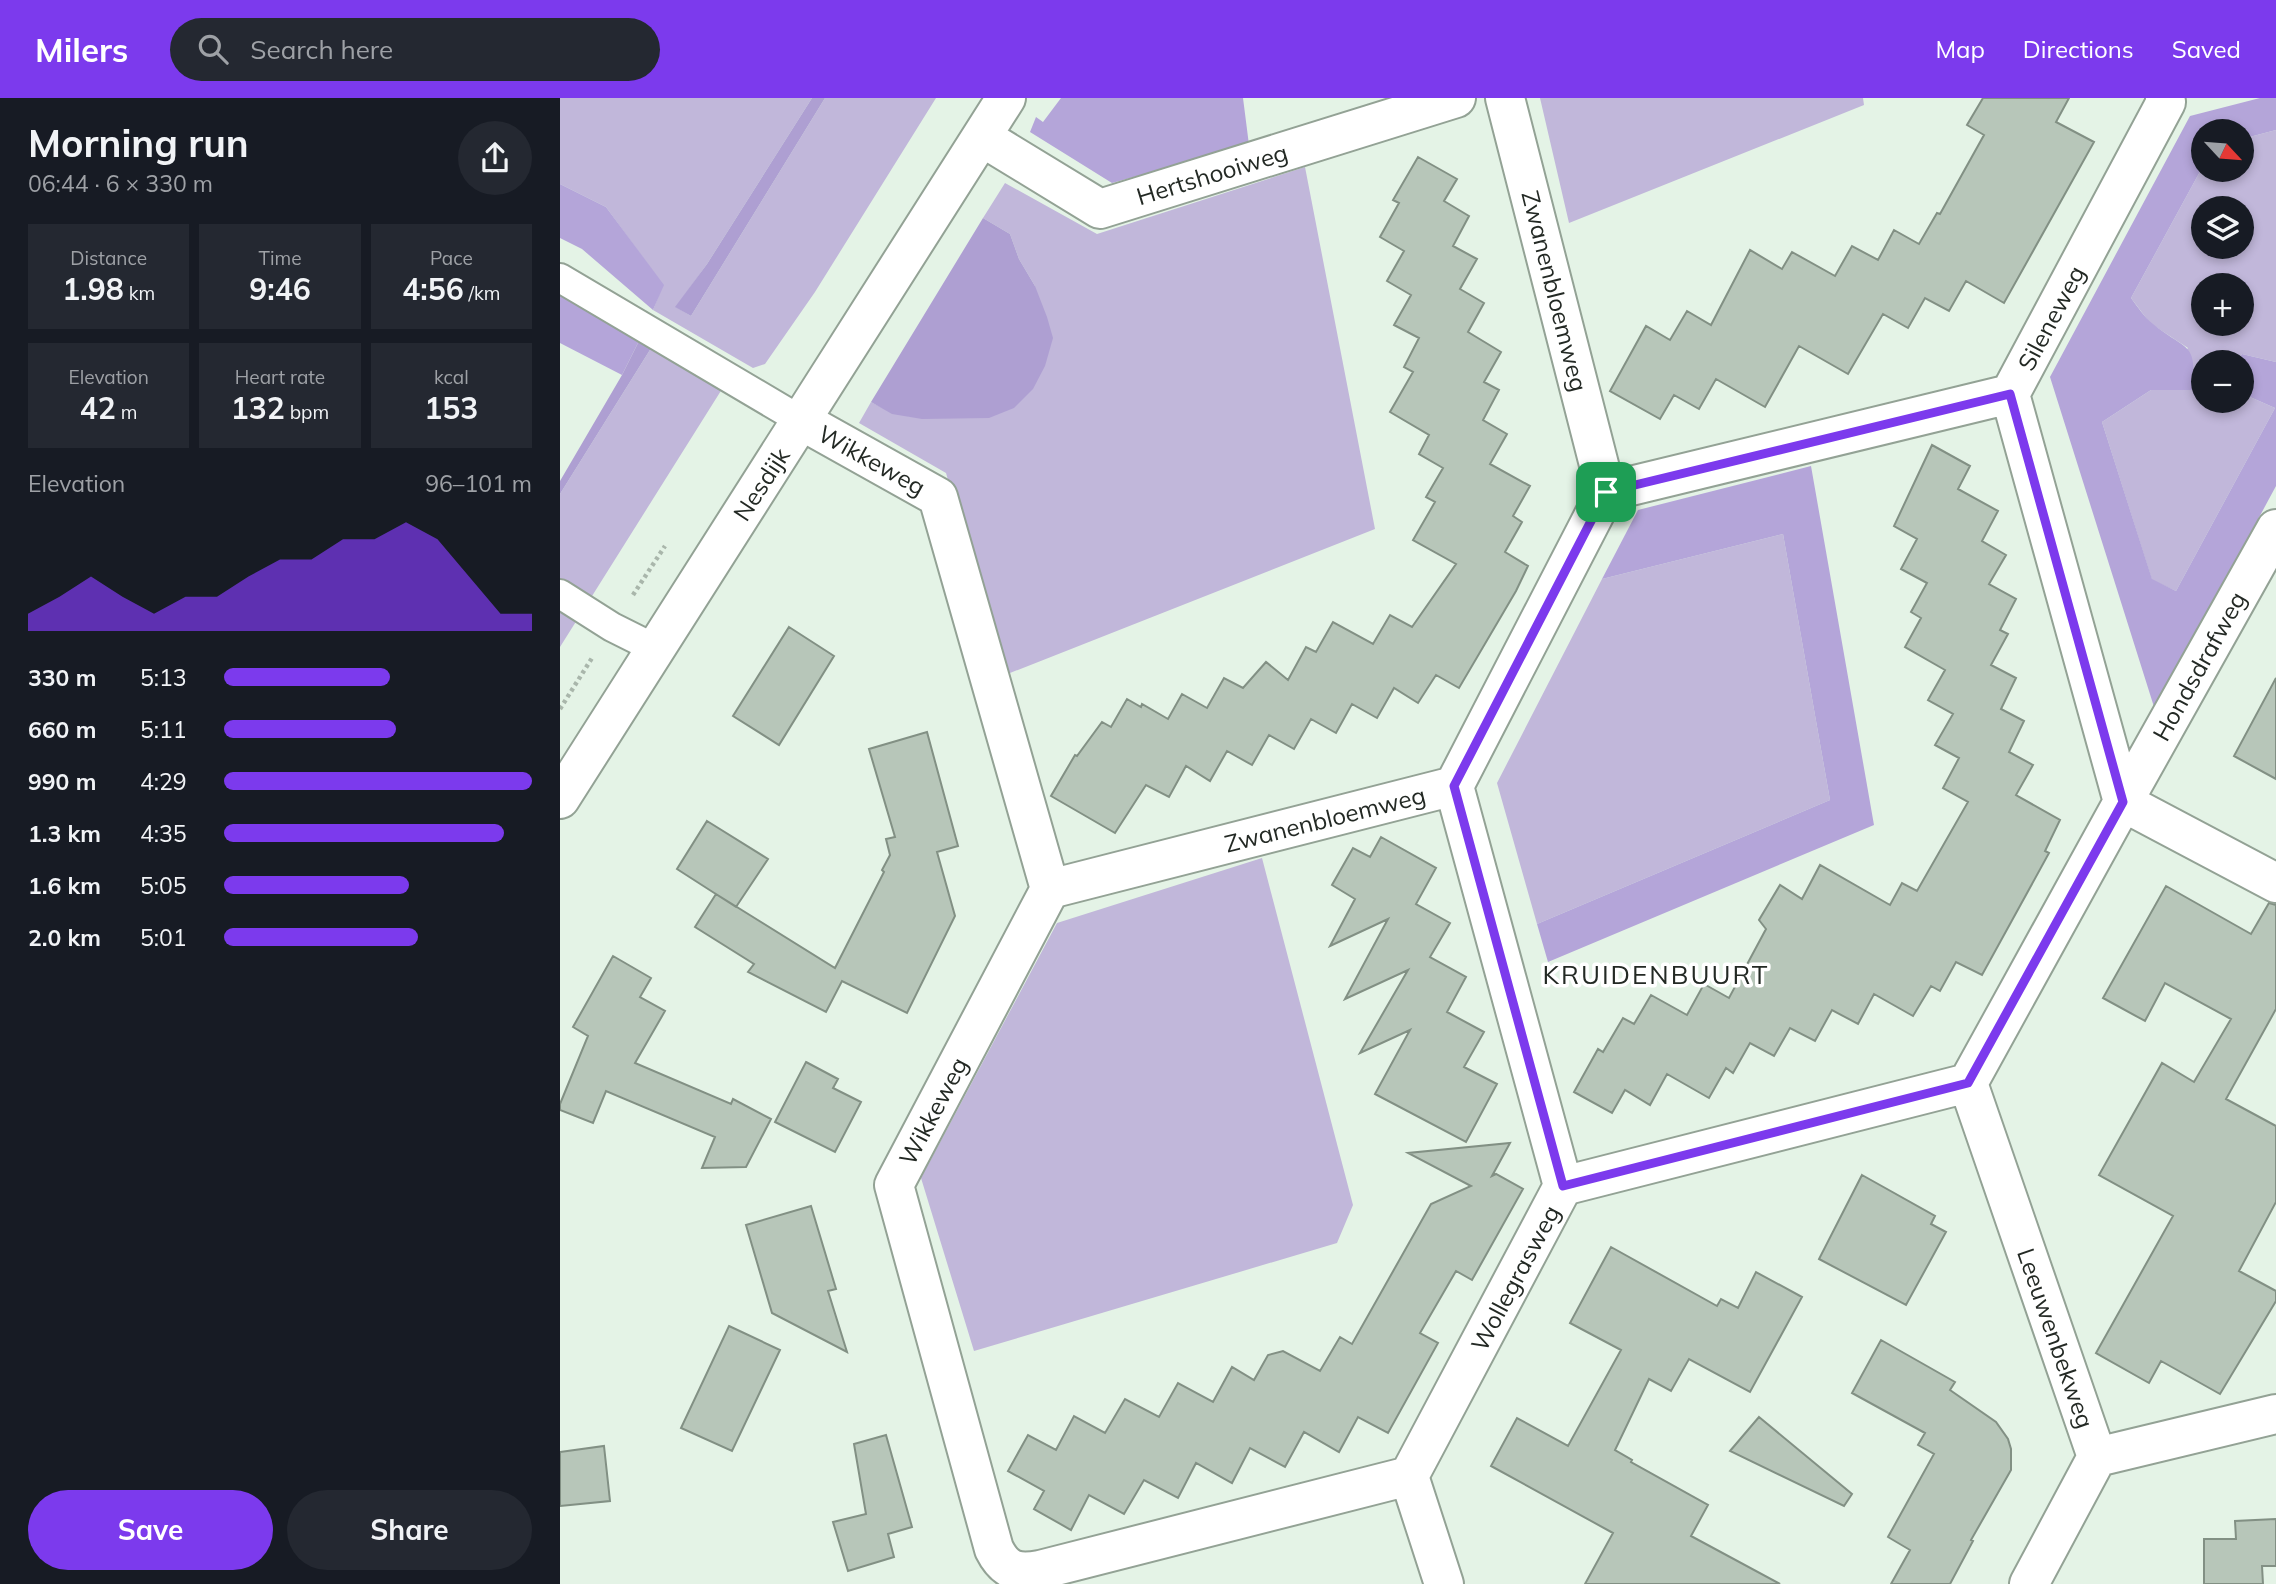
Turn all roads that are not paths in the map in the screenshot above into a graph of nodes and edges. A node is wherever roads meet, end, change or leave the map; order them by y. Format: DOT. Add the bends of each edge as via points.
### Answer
graph roads {
  1 [pos="1006,98"];
  2 [pos="1456,98"];
  3 [pos="1505,98"];
  4 [pos="2171,99"];
  5 [pos="982,137"];
  6 [pos="560,278"];
  7 [pos="2010,394"];
  8 [pos="802,421"];
  9 [pos="1606,492"];
  10 [pos="2276,529"];
  11 [pos="560,594"];
  12 [pos="656,649"];
  13 [pos="1454,786"];
  14 [pos="560,799"];
  15 [pos="2123,802"];
  16 [pos="2276,883"];
  17 [pos="1050,889"];
  18 [pos="1968,1083"];
  19 [pos="1563,1186"];
  20 [pos="2276,1414"];
  21 [pos="2097,1457"];
  22 [pos="1409,1476"];
  23 [pos="1444,1584"];
  24 [pos="2029,1584"];
  1 -- 5 [label="street, Nesdijk"];
  2 -- 5 [label="street, Hertshooiweg" via="1100,209"];
  3 -- 9 [label="street, Zwanenbloemweg"];
  4 -- 7 [label="street, Sileneweg"];
  5 -- 8 [label="street, Nesdijk"];
  6 -- 8 [label="lane"];
  7 -- 9 [label="street, Sileneweg"];
  7 -- 15 [label="street"];
  8 -- 12 [label="street, Nesdijk"];
  8 -- 17 [label="street, Wikkeweg" via="938,497"];
  9 -- 13 [label="street, Zwanenbloemweg"];
  10 -- 15 [label="street, Hondsdrafweg"];
  11 -- 12 [label="lane"];
  12 -- 14 [label="street, Nesdijk"];
  13 -- 17 [label="street, Zwanenbloemweg"];
  13 -- 19 [label="street, Wollegrasweg"];
  15 -- 16 [label="street"];
  15 -- 18 [label="street, Hondsdrafweg"];
  17 -- 22 [label="street, Wikkeweg" via="894,1185 1000,1560 1022,1573 1040,1570"];
  18 -- 19 [label="street"];
  18 -- 21 [label="street, Leeuwenbekweg"];
  19 -- 22 [label="street, Wollegrasweg"];
  20 -- 21 [label="street"];
  21 -- 24 [label="street, Leeuwenbekweg"];
  22 -- 23 [label="street"];
}
